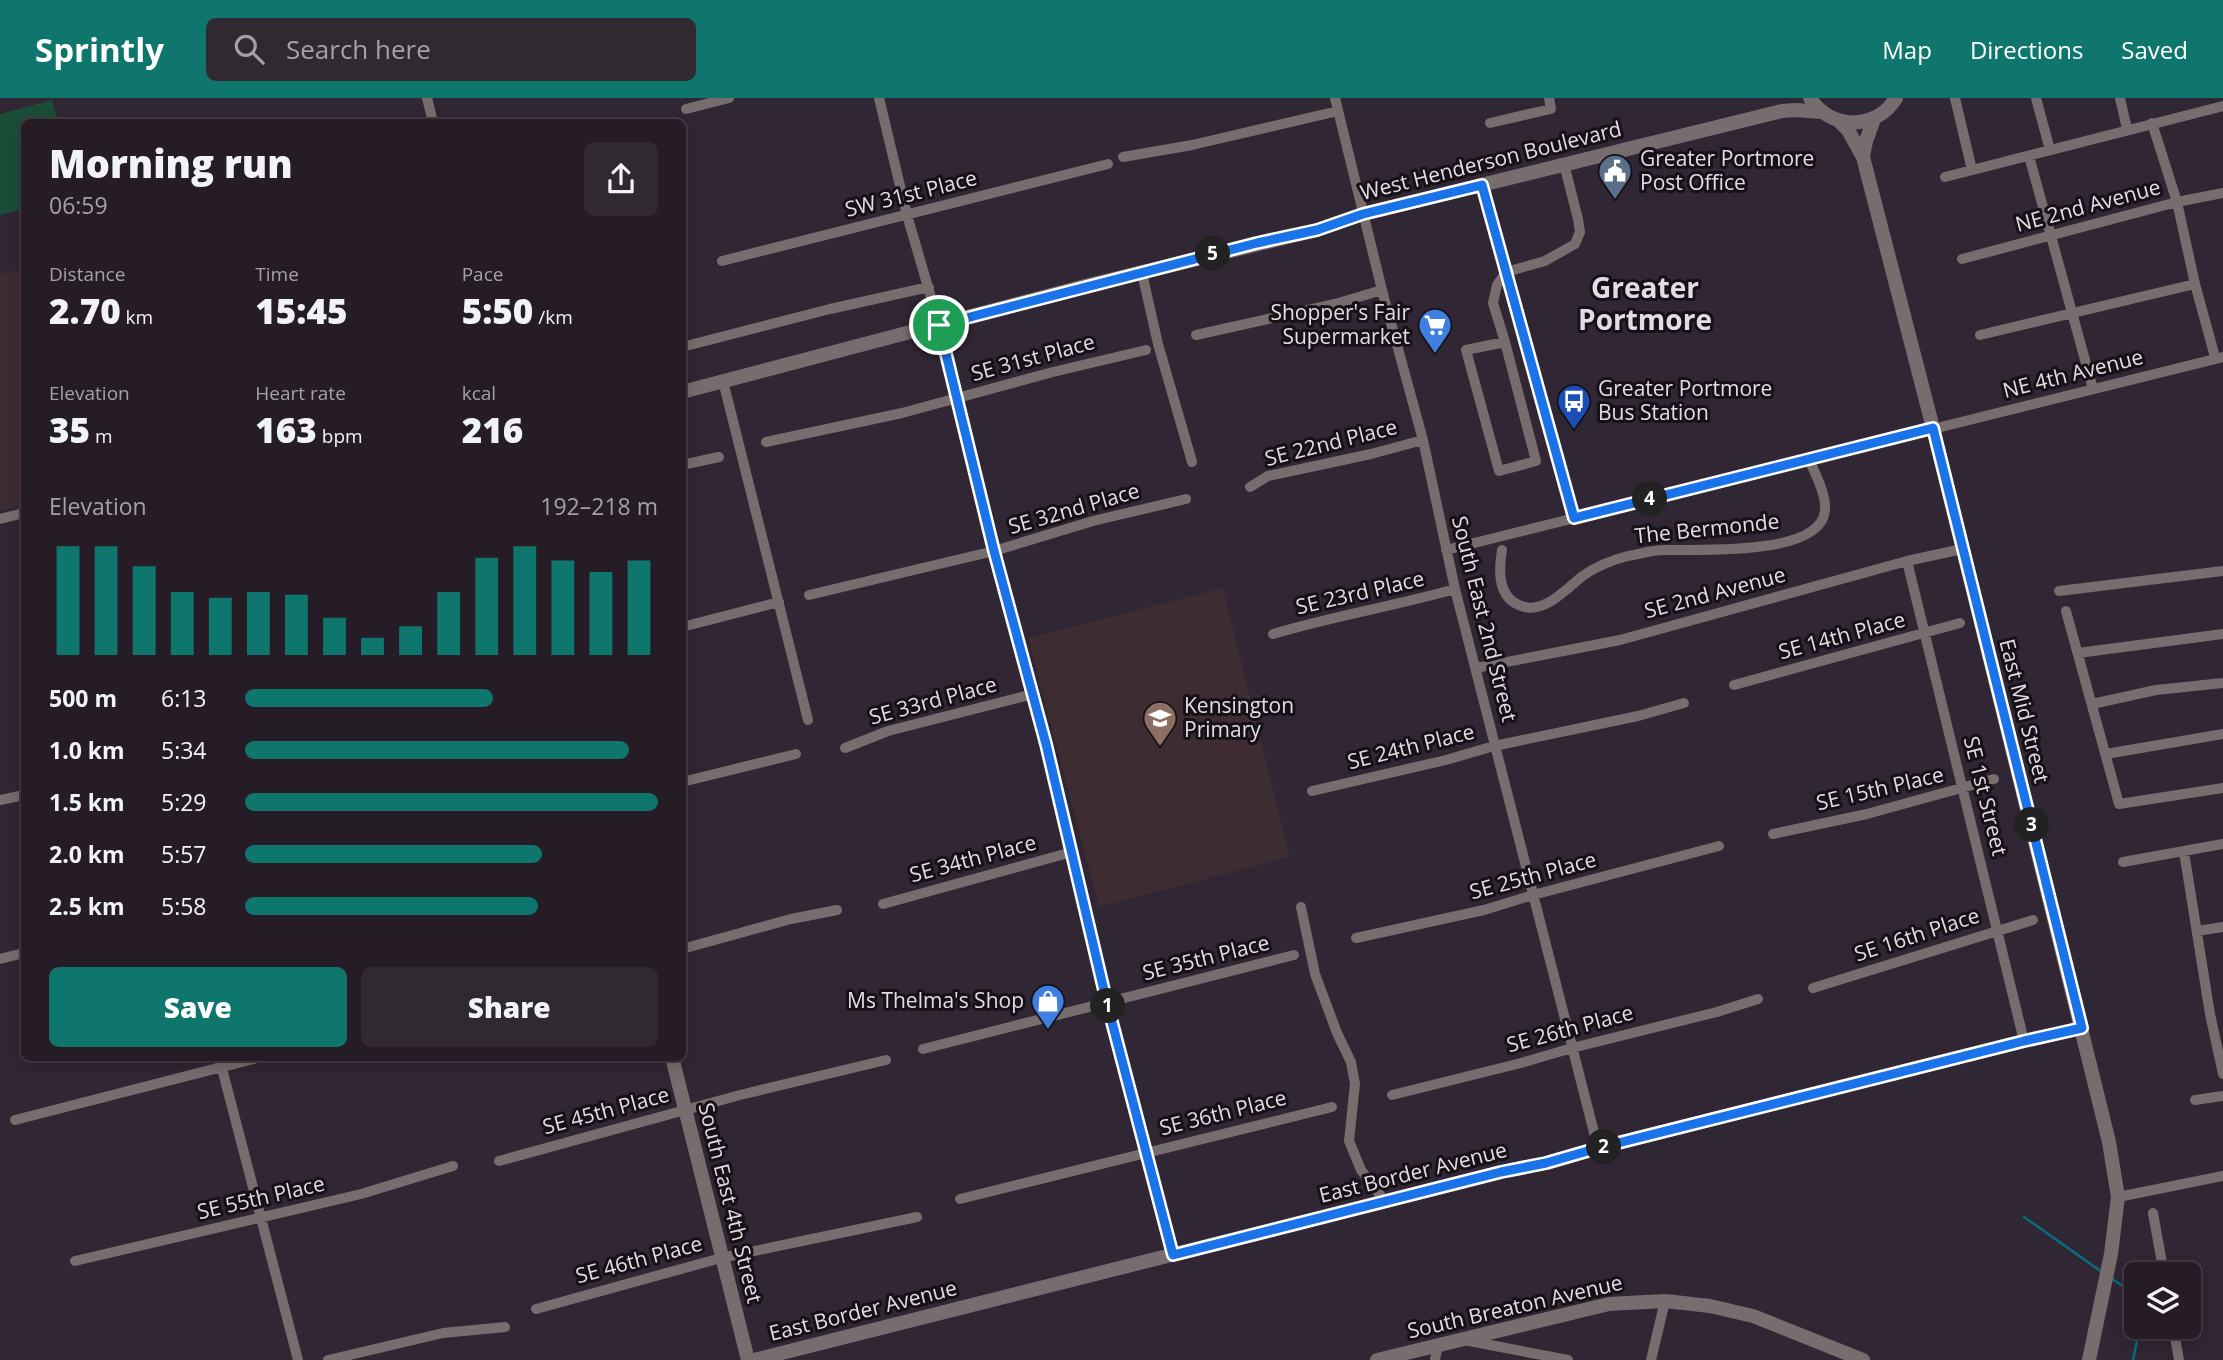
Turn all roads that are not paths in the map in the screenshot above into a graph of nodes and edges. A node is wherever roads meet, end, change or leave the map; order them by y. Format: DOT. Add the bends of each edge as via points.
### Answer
graph roads {
  1 [pos="427,98"];
  2 [pos="729,98"];
  3 [pos="879,98"];
  4 [pos="1335,98"];
  5 [pos="1549,98"];
  6 [pos="1797,98"];
  7 [pos="1810,98"];
  8 [pos="1896,98"];
  9 [pos="1955,98"];
  10 [pos="2036,98"];
  11 [pos="2120,98"];
  12 [pos="2204,98"];
  13 [pos="2223,106"];
  14 [pos="686,109"];
  15 [pos="2206,110"];
  16 [pos="1338,111"];
  17 [pos="1783,111"];
  18 [pos="1821,112"];
  19 [pos="432,119"];
  20 [pos="1874,119"];
  21 [pos="1839,121"];
  22 [pos="1490,123"];
  23 [pos="2152,123"];
  24 [pos="2127,130"];
  25 [pos="2050,150"];
  26 [pos="2029,156"];
  27 [pos="1123,157"];
  28 [pos="1863,157"];
  29 [pos="1108,164"];
  30 [pos="1564,164"];
  31 [pos="1972,170"];
  32 [pos="1945,177"];
  33 [pos="1482,185"];
  34 [pos="2223,193"];
  35 [pos="2177,202"];
  36 [pos="1363,214"];
  37 [pos="908,215"];
  38 [pos="2051,236"];
  39 [pos="1962,259"];
  40 [pos="722,261"];
  41 [pos="1506,272"];
  42 [pos="1142,273"];
  43 [pos="2195,284"];
  44 [pos="929,287"];
  45 [pos="1382,290"];
  46 [pos="2072,313"];
  47 [pos="939,325"];
  48 [pos="1196,335"];
  49 [pos="1980,335"];
  50 [pos="1505,342"];
  51 [pos="686,346"];
  52 [pos="1146,350"];
  53 [pos="2219,357"];
  54 [pos="723,381"];
  55 [pos="2093,389"];
  56 [pos="686,391"];
  57 [pos="956,398"];
  58 [pos="1933,428"];
  59 [pos="1423,440"];
  60 [pos="766,442"];
  61 [pos="1557,456"];
  62 [pos="719,457"];
  63 [pos="1809,459"];
  64 [pos="1536,461"];
  65 [pos="1192,462"];
  66 [pos="686,464"];
  67 [pos="1250,487"];
  68 [pos="1186,499"];
  69 [pos="21,514"];
  70 [pos="1574,518"];
  71 [pos="0,519"];
  72 [pos="1962,549"];
  73 [pos="1446,550"];
  74 [pos="1502,550"];
  75 [pos="994,551"];
  76 [pos="1907,561"];
  77 [pos="2223,571"];
  78 [pos="1455,589"];
  79 [pos="2059,591"];
  80 [pos="809,595"];
  81 [pos="779,601"];
  82 [pos="2066,611"];
  83 [pos="1960,623"];
  84 [pos="686,626"];
  85 [pos="1273,634"];
  86 [pos="1925,634"];
  87 [pos="2223,634"];
  88 [pos="2078,653"];
  89 [pos="1476,668"];
  90 [pos="2223,683"];
  91 [pos="1734,685"];
  92 [pos="1033,694"];
  93 [pos="1684,703"];
  94 [pos="2092,704"];
  95 [pos="808,720"];
  96 [pos="2223,734"];
  97 [pos="1494,746"];
  98 [pos="845,748"];
  99 [pos="796,754"];
  100 [pos="2106,754"];
  101 [pos="1994,779"];
  102 [pos="686,781"];
  103 [pos="2223,788"];
  104 [pos="1964,789"];
  105 [pos="1312,791"];
  106 [pos="21,795"];
  107 [pos="0,800"];
  108 [pos="1773,834"];
  109 [pos="2223,844"];
  110 [pos="1719,846"];
  111 [pos="1072,852"];
  112 [pos="2184,852"];
  113 [pos="2123,862"];
  114 [pos="1533,895"];
  115 [pos="883,904"];
  116 [pos="1301,907"];
  117 [pos="837,910"];
  118 [pos="2033,920"];
  119 [pos="2223,927"];
  120 [pos="1998,929"];
  121 [pos="2197,931"];
  122 [pos="1356,938"];
  123 [pos="686,947"];
  124 [pos="21,954"];
  125 [pos="1294,955"];
  126 [pos="0,959"];
  127 [pos="1813,988"];
  128 [pos="1758,999"];
  129 [pos="1107,1003"];
  130 [pos="2223,1011"];
  131 [pos="2210,1014"];
  132 [pos="2082,1028"];
  133 [pos="2024,1041"];
  134 [pos="1572,1048"];
  135 [pos="923,1049"];
  136 [pos="886,1060"];
  137 [pos="673,1061"];
  138 [pos="220,1062"];
  139 [pos="2223,1074"];
  140 [pos="1392,1095"];
  141 [pos="2223,1096"];
  142 [pos="2195,1100"];
  143 [pos="1332,1107"];
  144 [pos="686,1110"];
  145 [pos="15,1120"];
  146 [pos="1598,1148"];
  147 [pos="1147,1152"];
  148 [pos="499,1161"];
  149 [pos="453,1166"];
  150 [pos="2223,1176"];
  151 [pos="2118,1196"];
  152 [pos="960,1199"];
  153 [pos="1386,1203"];
  154 [pos="2153,1213"];
  155 [pos="261,1216"];
  156 [pos="917,1217"];
  157 [pos="1173,1255"];
  158 [pos="722,1258"];
  159 [pos="75,1261"];
  160 [pos="2162,1262"];
  161 [pos="1665,1301"];
  162 [pos="536,1309"];
  163 [pos="505,1327"];
  164 [pos="2175,1339"];
  165 [pos="1461,1340"];
  166 [pos="1438,1344"];
  167 [pos="298,1360"];
  168 [pos="328,1360"];
  169 [pos="748,1360"];
  170 [pos="754,1360"];
  171 [pos="1377,1360"];
  172 [pos="1434,1360"];
  173 [pos="1568,1360"];
  174 [pos="1651,1360"];
  175 [pos="1863,1360"];
  176 [pos="2089,1360"];
  177 [pos="2179,1360"];
  1 -- 19 [label="street"];
  2 -- 14 [label="street"];
  3 -- 37 [label="street"];
  4 -- 16 [label="street, South East 2nd Street"];
  5 -- 22 [label="street" via="1551,109"];
  6 -- 17 [label="street, West Henderson Boulevard"];
  7 -- 18 [label="street"];
  8 -- 20 [label="street"];
  9 -- 31 [label="street"];
  10 -- 25 [label="street"];
  11 -- 24 [label="street"];
  12 -- 15 [label="street"];
  13 -- 15 [label="street"];
  15 -- 23 [label="street"];
  16 -- 27 [label="street"];
  16 -- 36 [label="street, South East 2nd Street"];
  17 -- 18 [label="street, West Henderson Boulevard"];
  17 -- 30 [label="street, West Henderson Boulevard"];
  18 -- 21 [label="street"];
  20 -- 21 [label="street"];
  20 -- 28 [label="street"];
  21 -- 28 [label="street, East Mid Street"];
  23 -- 24 [label="street"];
  23 -- 35 [label="street"];
  24 -- 25 [label="street"];
  25 -- 26 [label="street"];
  26 -- 31 [label="street"];
  26 -- 38 [label="street"];
  28 -- 58 [label="street, East Mid Street"];
  29 -- 37 [label="street, SW 31st Place"];
  30 -- 33 [label="street, West Henderson Boulevard"];
  30 -- 41 [label="street" via="1580,232 1575,244 1545,261"];
  31 -- 32 [label="street"];
  33 -- 36 [label="street, West Henderson Boulevard"];
  33 -- 41 [label="street"];
  34 -- 35 [label="street, NE 2nd Avenue"];
  35 -- 38 [label="street, NE 2nd Avenue"];
  35 -- 43 [label="street"];
  36 -- 42 [label="street, West Henderson Boulevard" via="1317,230"];
  36 -- 45 [label="street, South East 2nd Street"];
  37 -- 40 [label="street, SW 31st Place"];
  37 -- 44 [label="street"];
  38 -- 39 [label="street, NE 2nd Avenue"];
  38 -- 46 [label="street"];
  41 -- 50 [label="street" via="1493,303"];
  41 -- 61 [label="street"];
  42 -- 47 [label="street, West Henderson Boulevard"];
  42 -- 65 [label="street"];
  43 -- 46 [label="street"];
  43 -- 53 [label="street"];
  44 -- 47 [label="street"];
  44 -- 51 [label="street"];
  45 -- 48 [label="street"];
  45 -- 59 [label="street, South East 2nd Street"];
  46 -- 49 [label="street"];
  46 -- 55 [label="street"];
  47 -- 54 [label="street, West Henderson Boulevard"];
  47 -- 57 [label="street"];
  50 -- 64 [label="street"];
  50 -- 64 [label="street" via="1466,350 1499,471"];
  52 -- 57 [label="street, SE 31st Place"];
  53 -- 55 [label="street, NE 4th Avenue"];
  54 -- 56 [label="street, West Henderson Boulevard"];
  54 -- 81 [label="street"];
  55 -- 58 [label="street, NE 4th Avenue"];
  57 -- 60 [label="street, SE 31st Place"];
  57 -- 75 [label="street"];
  58 -- 63 [label="street, NE 4th Avenue"];
  58 -- 72 [label="street, East Mid Street"];
  59 -- 67 [label="street, SE 22nd Place" via="1268,476"];
  59 -- 73 [label="street, South East 2nd Street"];
  61 -- 64 [label="street"];
  61 -- 70 [label="street"];
  62 -- 66 [label="street"];
  63 -- 70 [label="street, NE 4th Avenue"];
  63 -- 74 [label="street, The Bermonde" via="1825,512 1816,527 1798,538 1722,550 1663,550 1619,559 1583,576 1554,599 1530,608 1514,603 1502,588"];
  68 -- 75 [label="street, SE 32nd Place"];
  69 -- 71 [label="street"];
  70 -- 73 [label="street, NE 4th Avenue"];
  72 -- 76 [label="street, SE 2nd Avenue"];
  72 -- 132 [label="street, East Mid Street"];
  73 -- 78 [label="street, South East 2nd Street"];
  75 -- 80 [label="street, SE 32nd Place"];
  75 -- 92 [label="street"];
  76 -- 86 [label="street, SE 1st Street"];
  76 -- 89 [label="street, SE 2nd Avenue" via="1620,640"];
  77 -- 79 [label="street"];
  78 -- 85 [label="street, SE 23rd Place"];
  78 -- 89 [label="street, South East 2nd Street"];
  81 -- 84 [label="street"];
  81 -- 95 [label="street"];
  82 -- 88 [label="street"];
  83 -- 86 [label="street, SE 14th Place"];
  86 -- 91 [label="street, SE 14th Place"];
  86 -- 104 [label="street, SE 1st Street"];
  87 -- 88 [label="street"];
  88 -- 94 [label="street"];
  89 -- 97 [label="street, South East 2nd Street"];
  90 -- 94 [label="street" via="2156,690"];
  92 -- 98 [label="street, SE 33rd Place" via="888,731"];
  92 -- 111 [label="street"];
  93 -- 97 [label="street, SE 24th Place"];
  94 -- 100 [label="street"];
  96 -- 100 [label="street"];
  97 -- 105 [label="street, SE 24th Place"];
  97 -- 114 [label="street, South East 2nd Street"];
  99 -- 102 [label="street"];
  100 -- 103 [label="street" via="2119,804"];
  101 -- 104 [label="street, SE 15th Place"];
  104 -- 108 [label="street, SE 15th Place"];
  104 -- 120 [label="street, SE 1st Street"];
  106 -- 107 [label="street"];
  109 -- 112 [label="street"];
  110 -- 114 [label="street, SE 25th Place"];
  111 -- 115 [label="street, SE 34th Place"];
  111 -- 129 [label="street"];
  112 -- 113 [label="street"];
  112 -- 121 [label="street"];
  114 -- 122 [label="street, SE 25th Place"];
  114 -- 134 [label="street, South East 2nd Street"];
  116 -- 153 [label="street" via="1315,974 1351,1062 1355,1084 1349,1141 1361,1170"];
  117 -- 123 [label="street"];
  118 -- 120 [label="street, SE 16th Place"];
  119 -- 121 [label="street"];
  120 -- 127 [label="street, SE 16th Place"];
  120 -- 133 [label="street, SE 1st Street"];
  121 -- 131 [label="street"];
  124 -- 126 [label="street"];
  125 -- 129 [label="street, SE 35th Place"];
  128 -- 134 [label="street, SE 26th Place"];
  129 -- 135 [label="street, SE 35th Place"];
  129 -- 147 [label="street"];
  130 -- 131 [label="street"];
  131 -- 139 [label="street"];
  132 -- 133 [label="street, East Border Avenue"];
  132 -- 151 [label="street, East Mid Street"];
  133 -- 146 [label="street, East Border Avenue"];
  134 -- 140 [label="street, SE 26th Place"];
  134 -- 146 [label="street, South East 2nd Street"];
  136 -- 144 [label="street, SE 45th Place"];
  137 -- 144 [label="street, South East 4th Street"];
  138 -- 145 [label="street"];
  138 -- 155 [label="street"];
  141 -- 142 [label="street"];
  143 -- 147 [label="street, SE 36th Place"];
  144 -- 148 [label="street, SE 45th Place"];
  144 -- 158 [label="street, South East 4th Street"];
  146 -- 153 [label="street, East Border Avenue"];
  147 -- 152 [label="street, SE 36th Place"];
  147 -- 157 [label="street"];
  149 -- 155 [label="street, SE 55th Place" via="361,1194"];
  150 -- 151 [label="street"];
  151 -- 176 [label="street, East Mid Street"];
  153 -- 157 [label="street, East Border Avenue"];
  154 -- 160 [label="street"];
  155 -- 159 [label="street, SE 55th Place"];
  155 -- 167 [label="street"];
  156 -- 158 [label="street, SE 46th Place"];
  157 -- 170 [label="street, East Border Avenue"];
  158 -- 162 [label="street, SE 46th Place"];
  158 -- 169 [label="street, South East 4th Street"];
  161 -- 165 [label="street, South Breaton Avenue" via="1609,1304"];
  161 -- 174 [label="street"];
  161 -- 175 [label="street, South Breaton Avenue" via="1752,1316"];
  163 -- 168 [label="street" via="443,1333"];
  164 -- 177 [label="street"];
  165 -- 166 [label="street, South Breaton Avenue"];
  165 -- 173 [label="street"];
  166 -- 171 [label="street, South Breaton Avenue"];
  166 -- 172 [label="street"];
}
